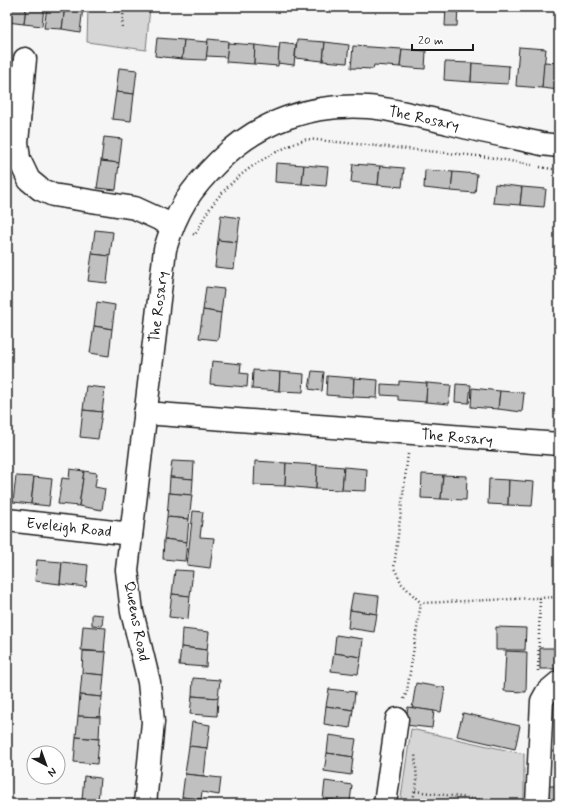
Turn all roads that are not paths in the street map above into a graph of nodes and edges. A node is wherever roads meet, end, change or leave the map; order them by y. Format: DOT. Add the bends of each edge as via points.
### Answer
graph roads {
  1 [pos="25,59"];
  2 [pos="559,146"];
  3 [pos="172,226"];
  4 [pos="145,413"];
  5 [pos="559,444"];
  6 [pos="7,520"];
  7 [pos="131,534"];
  8 [pos="553,687"];
  9 [pos="397,719"];
  10 [pos="145,804"];
  11 [pos="385,804"];
  12 [pos="537,804"];
  1 -- 3 [label="street" via="17,142 19,159 29,180 53,195 135,208"];
  2 -- 3 [label="street, The Rosary" via="369,107 322,107 268,125 234,147 191,191 180,207"];
  3 -- 4 [label="street, The Rosary" via="165,249"];
  4 -- 5 [label="street, The Rosary"];
  4 -- 7 [label="street, Queens Road"];
  6 -- 7 [label="street, Eveleigh Road"];
  7 -- 10 [label="street, Queens Road" via="128,585 149,682 153,722"];
  8 -- 12 [label="street" via="542,701 541,707"];
  9 -- 11 [label="street"];
}
